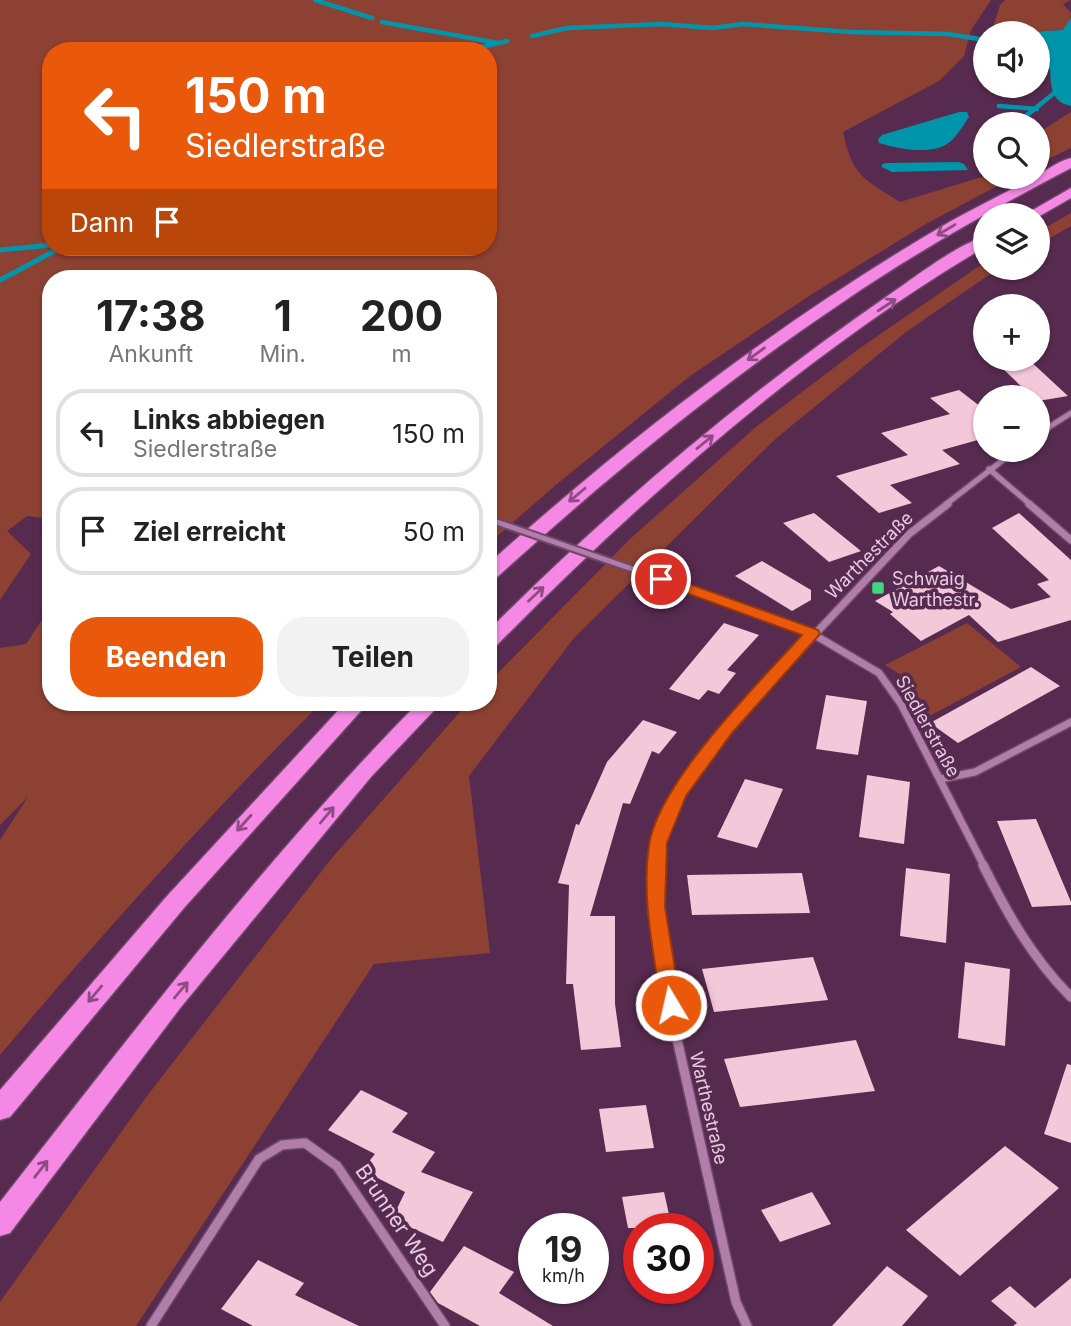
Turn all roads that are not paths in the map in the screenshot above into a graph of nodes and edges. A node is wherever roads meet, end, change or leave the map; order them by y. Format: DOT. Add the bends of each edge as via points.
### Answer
graph roads {
  1 [pos="1071,162"];
  2 [pos="1071,192"];
  3 [pos="1050,204"];
  4 [pos="973,249"];
  5 [pos="1071,413"];
  6 [pos="1050,426"];
  7 [pos="999,462"];
  8 [pos="989,469"];
  9 [pos="497,522"];
  10 [pos="1071,540"];
  11 [pos="497,567"];
  12 [pos="497,634"];
  13 [pos="813,634"];
  14 [pos="349,711"];
  15 [pos="422,711"];
  16 [pos="1071,722"];
  17 [pos="940,779"];
  18 [pos="1071,997"];
  19 [pos="0,1109"];
  20 [pos="0,1224"];
  21 [pos="151,1326"];
  22 [pos="445,1326"];
  23 [pos="747,1326"];
  1 -- 11 [label="highway, one-way" via="894,261 766,346 669,418"];
  2 -- 3 [label="highway"];
  12 -- 4 [label="highway, one-way" via="656,482 765,392"];
  5 -- 6 [label="street"];
  7 -- 8 [label="street, Warthestraße"];
  8 -- 10 [label="street"];
  8 -- 13 [label="street, Warthestraße" via="909,534"];
  9 -- 13 [label="lane, Siedlerstraße, bridge"];
  13 -- 17 [label="street, Siedlerstraße" via="879,673"];
  13 -- 23 [label="street, Warthestraße" via="726,730 678,794 658,843 656,907 675,1030 736,1303"];
  14 -- 19 [label="highway, one-way" via="137,943"];
  20 -- 15 [label="highway, one-way" via="172,1000 363,772"];
  16 -- 17 [label="street" via="975,772"];
  17 -- 18 [label="street, Siedlerstraße" via="1014,926"];
  21 -- 22 [label="street, Brunner Weg" via="259,1159 282,1145 305,1143 337,1166"];
}
